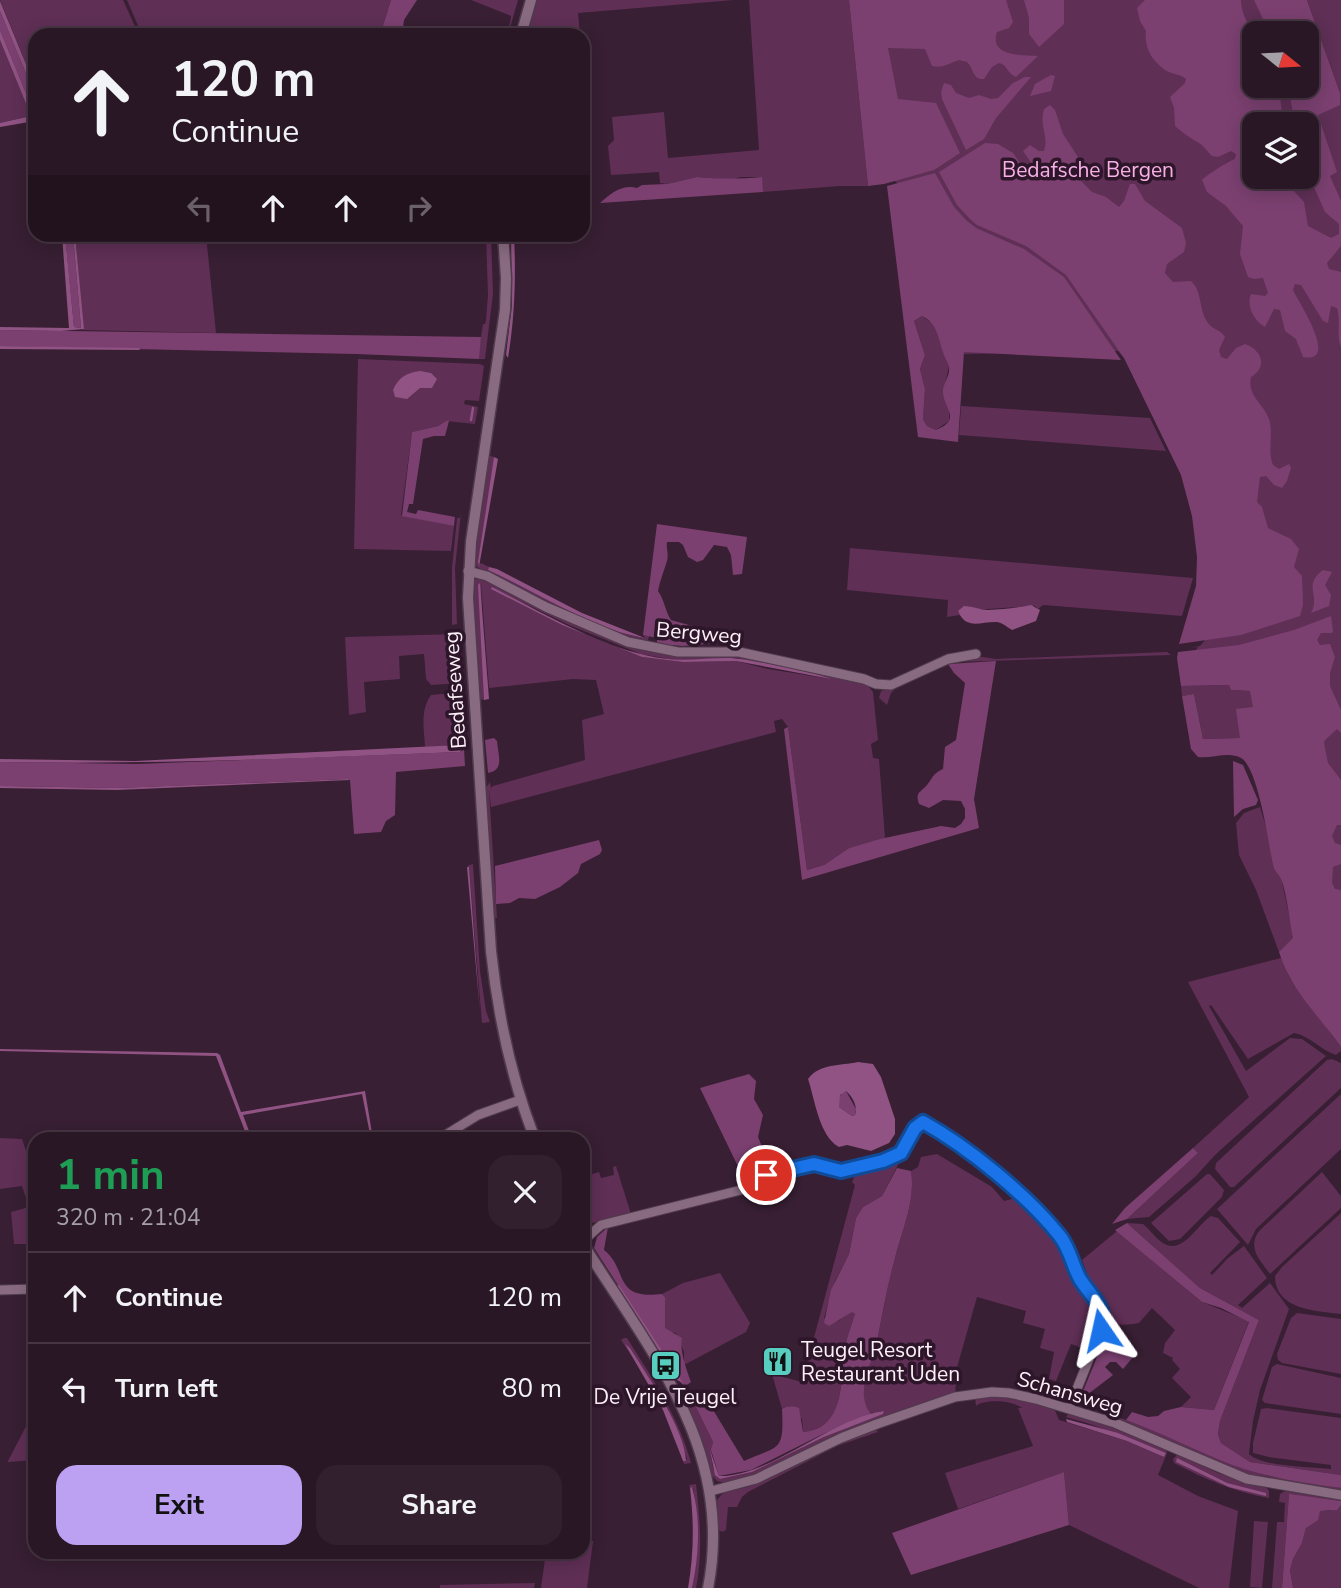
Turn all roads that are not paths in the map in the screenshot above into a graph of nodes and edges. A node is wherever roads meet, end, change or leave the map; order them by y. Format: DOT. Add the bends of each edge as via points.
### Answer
graph roads {
  1 [pos="531,0"];
  2 [pos="524,28"];
  3 [pos="503,242"];
  4 [pos="468,571"];
  5 [pos="976,654"];
  6 [pos="520,1100"];
  7 [pos="450,1132"];
  8 [pos="532,1132"];
  9 [pos="590,1235"];
  10 [pos="590,1253"];
  11 [pos="28,1289"];
  12 [pos="0,1290"];
  13 [pos="1069,1409"];
  14 [pos="711,1491"];
  15 [pos="1341,1495"];
  16 [pos="708,1588"];
  1 -- 2 [label="street"];
  3 -- 4 [label="street, Bedafseweg" via="502,337"];
  4 -- 5 [label="street, Bergweg" via="617,638 658,649 739,652 884,685 948,659"];
  4 -- 6 [label="street, Bedafseweg" via="491,951 497,1001"];
  6 -- 7 [label="street" via="478,1115"];
  6 -- 8 [label="street, Bedafseweg"];
  9 -- 13 [label="street" via="601,1225 741,1190 766,1175 814,1164 841,1171 883,1161 901,1153 923,1122 1014,1190 1060,1236 1078,1275 1103,1311 1101,1330"];
  10 -- 14 [label="street" via="682,1404"];
  11 -- 12 [label="street"];
  13 -- 14 [label="street, Schansweg" via="1009,1393 955,1397 841,1438 756,1479"];
  13 -- 15 [label="street, Schansweg" via="1160,1440 1247,1479"];
  14 -- 16 [label="street" via="713,1541"];
}
